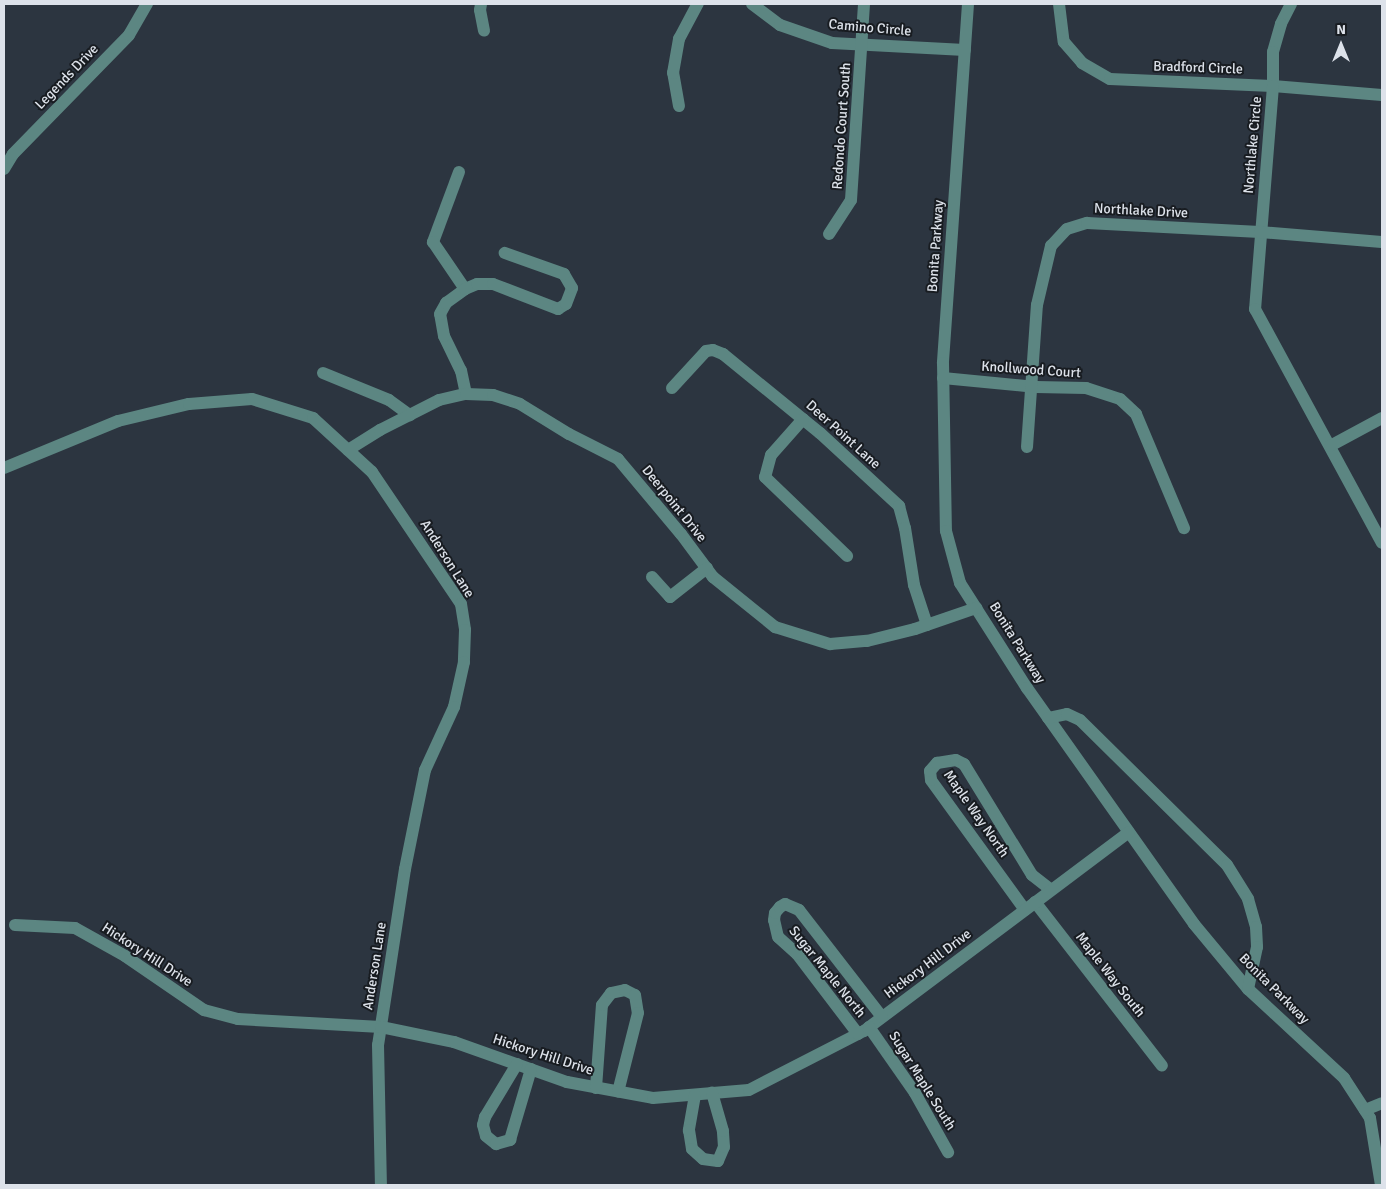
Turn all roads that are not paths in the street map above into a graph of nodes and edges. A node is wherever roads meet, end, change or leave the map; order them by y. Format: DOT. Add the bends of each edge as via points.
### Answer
graph roads {
  1 [pos="147,4"];
  2 [pos="481,4"];
  3 [pos="698,4"];
  4 [pos="752,4"];
  5 [pos="864,4"];
  6 [pos="968,4"];
  7 [pos="1059,4"];
  8 [pos="1291,4"];
  9 [pos="484,31"];
  10 [pos="863,44"];
  11 [pos="965,50"];
  12 [pos="1273,86"];
  13 [pos="1382,95"];
  14 [pos="679,106"];
  15 [pos="4,168"];
  16 [pos="459,172"];
  17 [pos="1260,232"];
  18 [pos="829,234"];
  19 [pos="1382,242"];
  20 [pos="505,252"];
  21 [pos="464,288"];
  22 [pos="323,373"];
  23 [pos="943,378"];
  24 [pos="1032,386"];
  25 [pos="672,388"];
  26 [pos="466,394"];
  27 [pos="410,415"];
  28 [pos="1382,418"];
  29 [pos="804,419"];
  30 [pos="1330,446"];
  31 [pos="1027,447"];
  32 [pos="348,450"];
  33 [pos="4,468"];
  34 [pos="1184,528"];
  35 [pos="1382,543"];
  36 [pos="847,556"];
  37 [pos="706,568"];
  38 [pos="652,577"];
  39 [pos="976,608"];
  40 [pos="927,625"];
  41 [pos="1048,718"];
  42 [pos="1129,832"];
  43 [pos="1051,890"];
  44 [pos="1030,906"];
  45 [pos="15,924"];
  46 [pos="1248,989"];
  47 [pos="882,1017"];
  48 [pos="381,1027"];
  49 [pos="869,1027"];
  50 [pos="858,1034"];
  51 [pos="518,1064"];
  52 [pos="1162,1066"];
  53 [pos="531,1069"];
  54 [pos="596,1088"];
  55 [pos="618,1092"];
  56 [pos="712,1093"];
  57 [pos="695,1095"];
  58 [pos="1382,1103"];
  59 [pos="1365,1110"];
  60 [pos="948,1152"];
  61 [pos="381,1185"];
  62 [pos="1381,1185"];
  1 -- 15 [label="street, Legends Drive" via="129,35 13,154"];
  2 -- 9 [label="street"];
  3 -- 14 [label="street" via="679,39 673,74"];
  4 -- 10 [label="street, Camino Circle" via="780,25 832,43"];
  5 -- 10 [label="street, Redondo Court South"];
  6 -- 11 [label="street, Bonita Parkway"];
  7 -- 12 [label="street, Bradford Circle" via="1064,42 1082,62 1110,80"];
  8 -- 12 [label="street, Northlake Circle" via="1273,52"];
  10 -- 11 [label="street, Camino Circle"];
  10 -- 18 [label="street, Redondo Court South" via="851,200"];
  11 -- 23 [label="street, Bonita Parkway"];
  12 -- 13 [label="street, Bradford Circle"];
  12 -- 17 [label="street, Northlake Circle"];
  16 -- 21 [label="street" via="433,242"];
  17 -- 19 [label="street, Northlake Drive"];
  17 -- 24 [label="street, Northlake Drive" via="1087,223 1067,229 1051,246 1037,305"];
  17 -- 30 [label="street" via="1255,309"];
  20 -- 21 [label="street" via="564,274 572,288 566,304 558,309 493,284"];
  21 -- 26 [label="street" via="446,303 440,314 444,336 461,371"];
  22 -- 27 [label="street" via="389,400"];
  23 -- 24 [label="street, Knollwood Court"];
  23 -- 39 [label="street, Bonita Parkway" via="946,531 960,582"];
  24 -- 31 [label="street, Northlake Drive"];
  24 -- 34 [label="street, Knollwood Court" via="1086,388 1120,399 1136,414"];
  25 -- 29 [label="street, Deer Point Lane" via="706,351 713,350 723,354"];
  26 -- 27 [label="street, Deerpoint Drive" via="440,400"];
  26 -- 37 [label="street, Deerpoint Drive" via="493,395 520,404 618,459"];
  27 -- 32 [label="street, Deerpoint Drive"];
  28 -- 30 [label="street"];
  29 -- 36 [label="street" via="772,455 765,477"];
  29 -- 40 [label="street, Deer Point Lane" via="899,506 914,585"];
  30 -- 35 [label="street"];
  32 -- 33 [label="street, Anderson Lane" via="313,418 252,399 189,404 118,421"];
  32 -- 48 [label="street, Anderson Lane" via="372,472 460,604 465,630 464,662 454,707 425,770 405,869"];
  37 -- 38 [label="street" via="670,597"];
  37 -- 40 [label="street, Deerpoint Drive" via="775,627 830,644 866,642"];
  39 -- 40 [label="street, Deerpoint Drive"];
  39 -- 41 [label="street, Bonita Parkway"];
  41 -- 42 [label="street, Bonita Parkway"];
  41 -- 46 [label="street" via="1067,714 1080,720 1227,865 1248,899 1256,927 1257,947"];
  42 -- 43 [label="street, Hickory Hill Drive"];
  42 -- 46 [label="street, Bonita Parkway" via="1194,924"];
  43 -- 44 [label="street, Hickory Hill Drive"];
  43 -- 44 [label="street, Maple Way North" via="1032,875 964,764 956,760 937,763 930,771 931,780"];
  44 -- 47 [label="street, Hickory Hill Drive"];
  44 -- 52 [label="street, Maple Way South"];
  45 -- 48 [label="street, Hickory Hill Drive" via="75,928 125,956 204,1010 238,1019"];
  46 -- 59 [label="street, Bonita Parkway" via="1344,1078"];
  47 -- 49 [label="street, Hickory Hill Drive"];
  47 -- 50 [label="street, Sugar Maple North" via="799,910 784,904 775,913 778,937 797,954"];
  48 -- 51 [label="street, Hickory Hill Drive" via="454,1042"];
  48 -- 61 [label="street, Anderson Lane" via="378,1046"];
  49 -- 50 [label="street, Hickory Hill Drive"];
  49 -- 60 [label="street, Sugar Maple South" via="915,1093"];
  50 -- 56 [label="street, Hickory Hill Drive" via="749,1090"];
  51 -- 53 [label="street, Hickory Hill Drive"];
  51 -- 53 [label="street" via="485,1118 486,1136 496,1144 510,1140"];
  53 -- 54 [label="street, Hickory Hill Drive"];
  54 -- 55 [label="street, Hickory Hill Drive"];
  54 -- 55 [label="street" via="602,1005 611,993 625,990 635,995 638,1013"];
  55 -- 57 [label="street, Hickory Hill Drive" via="653,1098"];
  56 -- 57 [label="street, Hickory Hill Drive"];
  56 -- 57 [label="street" via="723,1131 724,1147 718,1161 703,1159 692,1149 688,1136"];
  58 -- 59 [label="street"];
  59 -- 62 [label="street, Bonita Parkway" via="1370,1118"];
}
